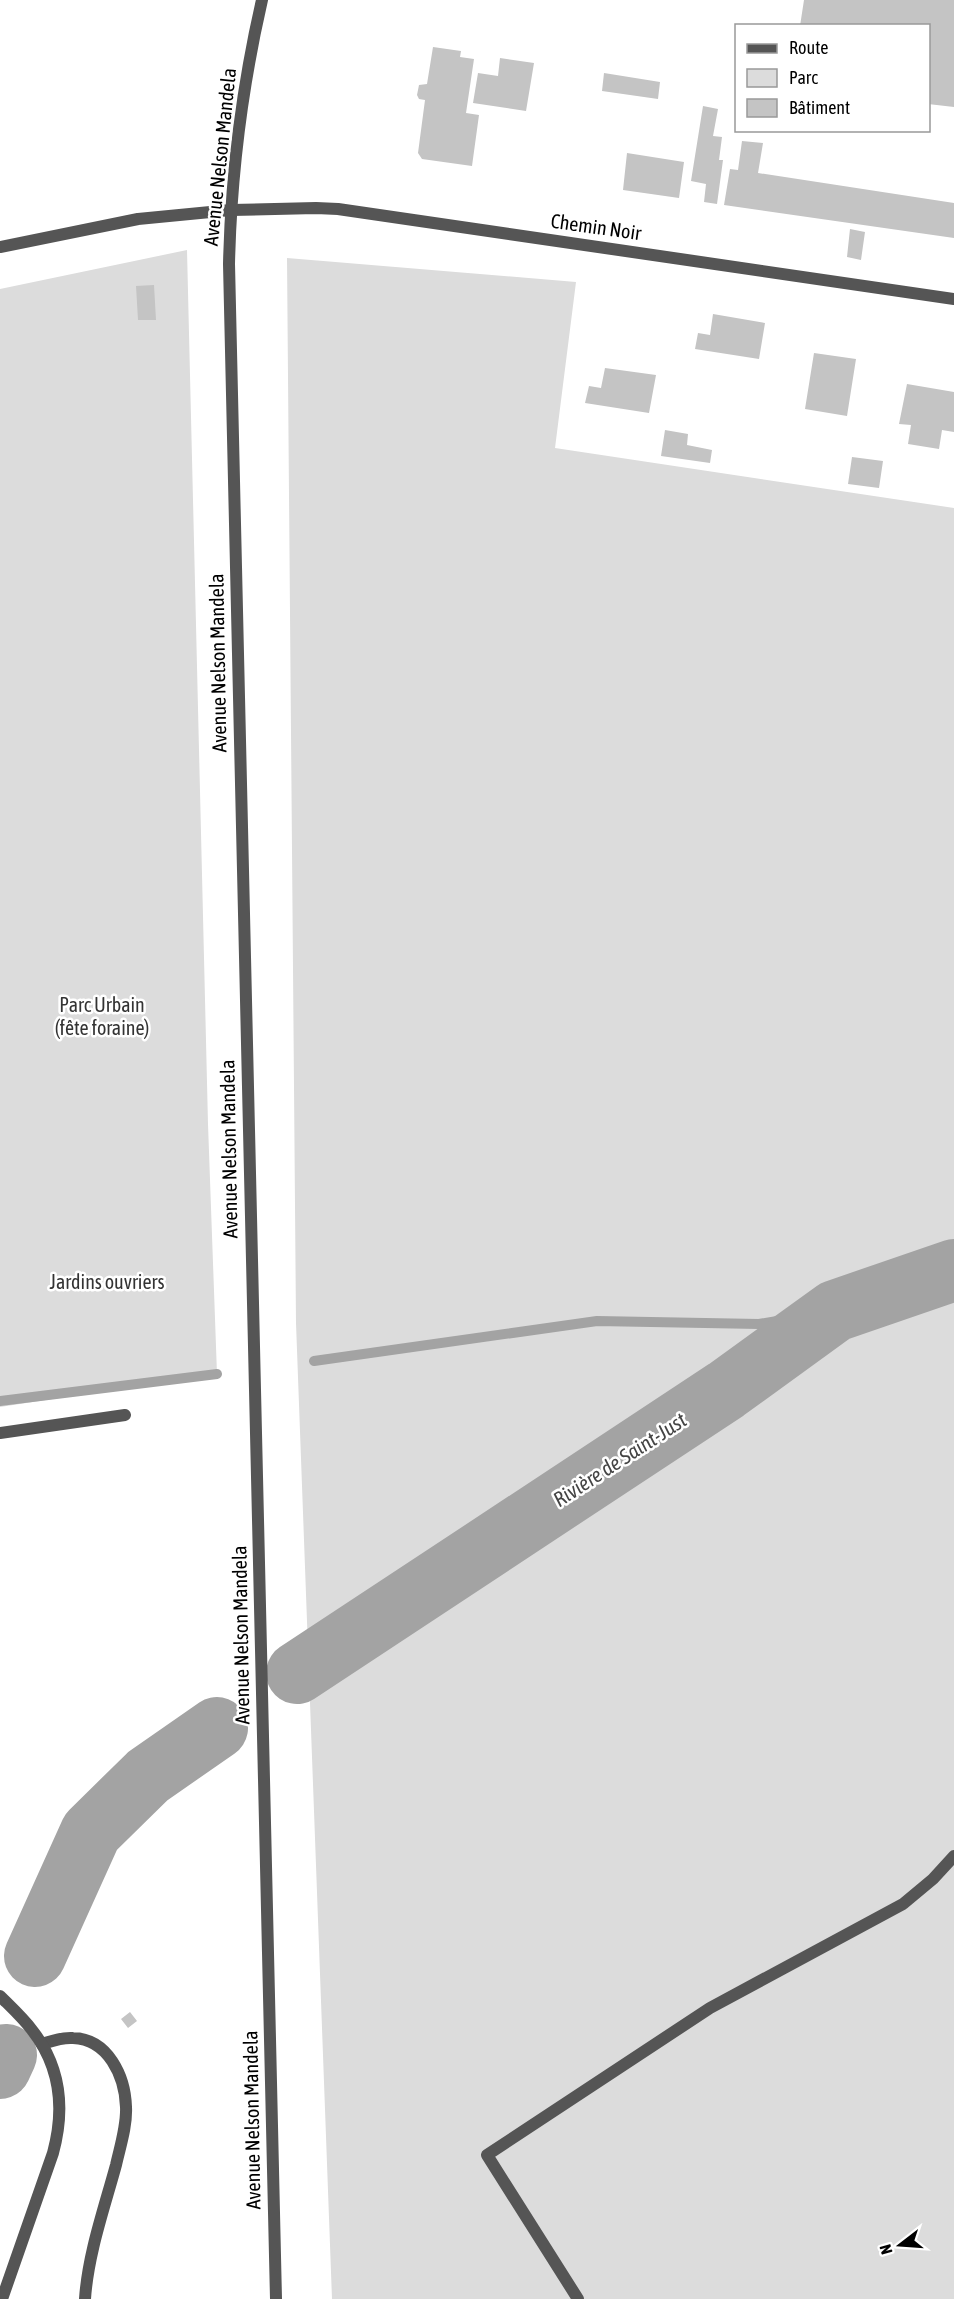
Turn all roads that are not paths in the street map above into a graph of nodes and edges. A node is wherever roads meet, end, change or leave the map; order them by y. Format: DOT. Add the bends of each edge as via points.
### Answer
graph roads {
  1 [pos="262,0"];
  2 [pos="231,210"];
  3 [pos="0,246"];
  4 [pos="954,299"];
  5 [pos="124,1414"];
  6 [pos="0,1432"];
  7 [pos="954,1856"];
  8 [pos="0,1996"];
  9 [pos="42,2044"];
  10 [pos="2,2299"];
  11 [pos="85,2299"];
  12 [pos="276,2299"];
  13 [pos="578,2299"];
  1 -- 2 [label="street, Avenue Nelson Mandela" via="240,124"];
  2 -- 3 [label="street, Chemin Noir" via="138,219"];
  2 -- 4 [label="street, Chemin Noir" via="338,209"];
  2 -- 12 [label="street, Avenue Nelson Mandela" via="229,264"];
  5 -- 6 [label="street"];
  7 -- 13 [label="street" via="903,1904 710,2008 487,2155"];
  8 -- 9 [label="street"];
  9 -- 10 [label="street" via="58,2087 59,2130"];
  9 -- 11 [label="street" via="74,2038 88,2041 106,2051 123,2086 124,2131"];
}
